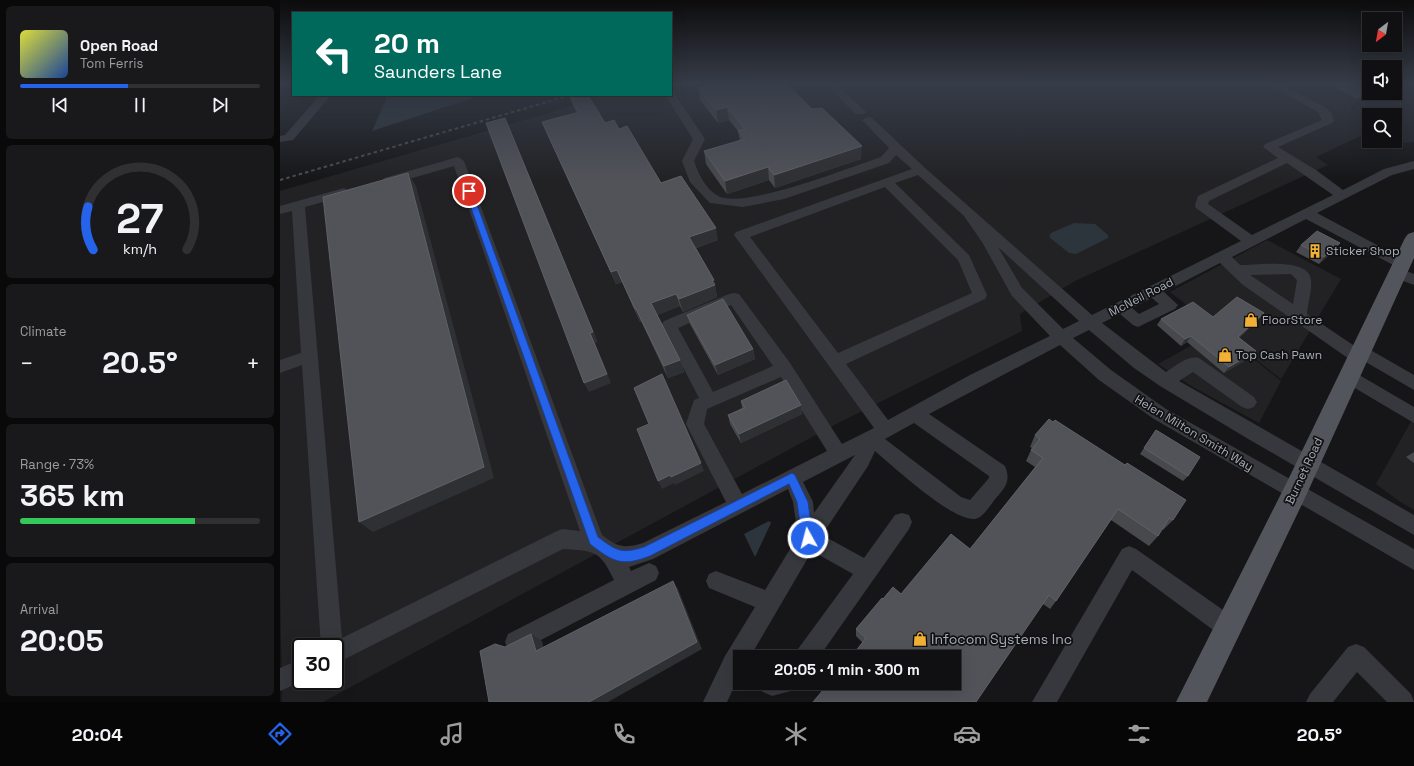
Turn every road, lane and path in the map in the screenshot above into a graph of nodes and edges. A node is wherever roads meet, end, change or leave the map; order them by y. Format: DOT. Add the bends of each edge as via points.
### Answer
graph roads {
  1 [pos="308,116"];
  2 [pos="684,116"];
  3 [pos="864,116"];
  4 [pos="1327,116"];
  5 [pos="280,139"];
  6 [pos="896,148"];
  7 [pos="1287,158"];
  8 [pos="1414,165"];
  9 [pos="920,170"];
  10 [pos="887,182"];
  11 [pos="374,184"];
  12 [pos="359,188"];
  13 [pos="1342,195"];
  14 [pos="298,205"];
  15 [pos="280,210"];
  16 [pos="969,213"];
  17 [pos="1306,213"];
  18 [pos="1414,238"];
  19 [pos="1251,241"];
  20 [pos="1222,256"];
  21 [pos="1237,270"];
  22 [pos="1405,272"];
  23 [pos="1299,315"];
  24 [pos="1090,322"];
  25 [pos="1061,337"];
  26 [pos="1360,354"];
  27 [pos="310,356"];
  28 [pos="835,362"];
  29 [pos="280,367"];
  30 [pos="784,368"];
  31 [pos="1349,376"];
  32 [pos="1166,381"];
  33 [pos="1414,383"];
  34 [pos="709,401"];
  35 [pos="1248,402"];
  36 [pos="915,414"];
  37 [pos="1414,416"];
  38 [pos="878,433"];
  39 [pos="838,454"];
  40 [pos="1307,466"];
  41 [pos="792,478"];
  42 [pos="1295,492"];
  43 [pos="737,504"];
  44 [pos="902,522"];
  45 [pos="1414,526"];
  46 [pos="808,538"];
  47 [pos="594,540"];
  48 [pos="613,555"];
  49 [pos="1414,560"];
  50 [pos="867,571"];
  51 [pos="648,573"];
  52 [pos="716,581"];
  53 [pos="626,584"];
  54 [pos="770,603"];
  55 [pos="1228,627"];
  56 [pos="331,638"];
  57 [pos="516,642"];
  58 [pos="344,648"];
  59 [pos="745,650"];
  60 [pos="811,650"];
  61 [pos="733,673"];
  62 [pos="292,674"];
  63 [pos="280,680"];
  64 [pos="1322,700"];
  65 [pos="715,702"];
  66 [pos="1044,702"];
  67 [pos="1191,702"];
  68 [pos="1403,702"];
  1 -- 5 [label="street" via="289,138"];
  2 -- 6 [label="street" via="699,139 688,161 696,182 715,200 743,203 779,196 885,160"];
  3 -- 6 [label="street"];
  4 -- 7 [label="street" via="1328,121 1269,147"];
  6 -- 9 [label="street"];
  7 -- 13 [label="street"];
  7 -- 19 [label="street" via="1203,199 1201,205 1206,210"];
  8 -- 13 [label="street, McNeil Road" via="1388,172"];
  9 -- 10 [label="street"];
  9 -- 16 [label="street"];
  10 -- 28 [label="street" via="964,258 980,295"];
  10 -- 28 [label="street" via="741,235"];
  11 -- 47 [label="street" via="458,161"];
  12 -- 14 [label="street"];
  13 -- 17 [label="street, McNeil Road"];
  14 -- 15 [label="street"];
  14 -- 27 [label="street"];
  16 -- 24 [label="street"];
  16 -- 25 [label="street, Helen Milton Smith Way" via="1017,292"];
  17 -- 19 [label="street, McNeil Road"];
  17 -- 22 [label="street"];
  18 -- 22 [label="main road, Burnet Road"];
  19 -- 20 [label="street, McNeil Road"];
  20 -- 21 [label="street"];
  20 -- 24 [label="street, McNeil Road"];
  21 -- 23 [label="street" via="1248,282"];
  21 -- 23 [label="street" via="1299,271 1304,280"];
  22 -- 26 [label="main road, Burnet Road"];
  23 -- 26 [label="street"];
  24 -- 25 [label="street, McNeil Road"];
  24 -- 32 [label="street" via="1140,364"];
  25 -- 36 [label="street, McNeil Road"];
  25 -- 42 [label="street, Helen Milton Smith Way" via="1144,404"];
  26 -- 31 [label="main road, Burnet Road"];
  26 -- 33 [label="street"];
  27 -- 29 [label="street"];
  27 -- 56 [label="street"];
  28 -- 38 [label="street"];
  30 -- 34 [label="street"];
  30 -- 34 [label="street" via="734,298 669,325"];
  30 -- 39 [label="street"];
  31 -- 37 [label="street"];
  31 -- 40 [label="main road, Burnet Road"];
  32 -- 35 [label="street" via="1193,363"];
  32 -- 40 [label="street"];
  34 -- 43 [label="street" via="700,405 695,424"];
  36 -- 38 [label="street, McNeil Road"];
  36 -- 38 [label="street" via="998,472 999,481 974,510 956,505"];
  38 -- 39 [label="street, McNeil Road"];
  38 -- 46 [label="street"];
  39 -- 41 [label="street, McNeil Road"];
  40 -- 42 [label="main road, Burnet Road"];
  40 -- 45 [label="street"];
  41 -- 43 [label="street, McNeil Road"];
  41 -- 46 [label="street" via="803,502"];
  42 -- 49 [label="street, Helen Milton Smith Way"];
  42 -- 55 [label="main road, Burnet Road"];
  43 -- 48 [label="street, McNeil Road" via="646,552 629,557"];
  44 -- 50 [label="street"];
  46 -- 50 [label="street"];
  46 -- 54 [label="street"];
  47 -- 48 [label="street"];
  47 -- 58 [label="street" via="562,539"];
  48 -- 53 [label="street"];
  50 -- 60 [label="street"];
  51 -- 53 [label="street"];
  52 -- 54 [label="street"];
  53 -- 57 [label="street"];
  54 -- 59 [label="street"];
  55 -- 66 [label="street" via="1129,556"];
  55 -- 67 [label="main road, Burnet Road"];
  61 -- 65 [label="street"];
  62 -- 63 [label="street"];
  64 -- 68 [label="street" via="1356,655"];
}
